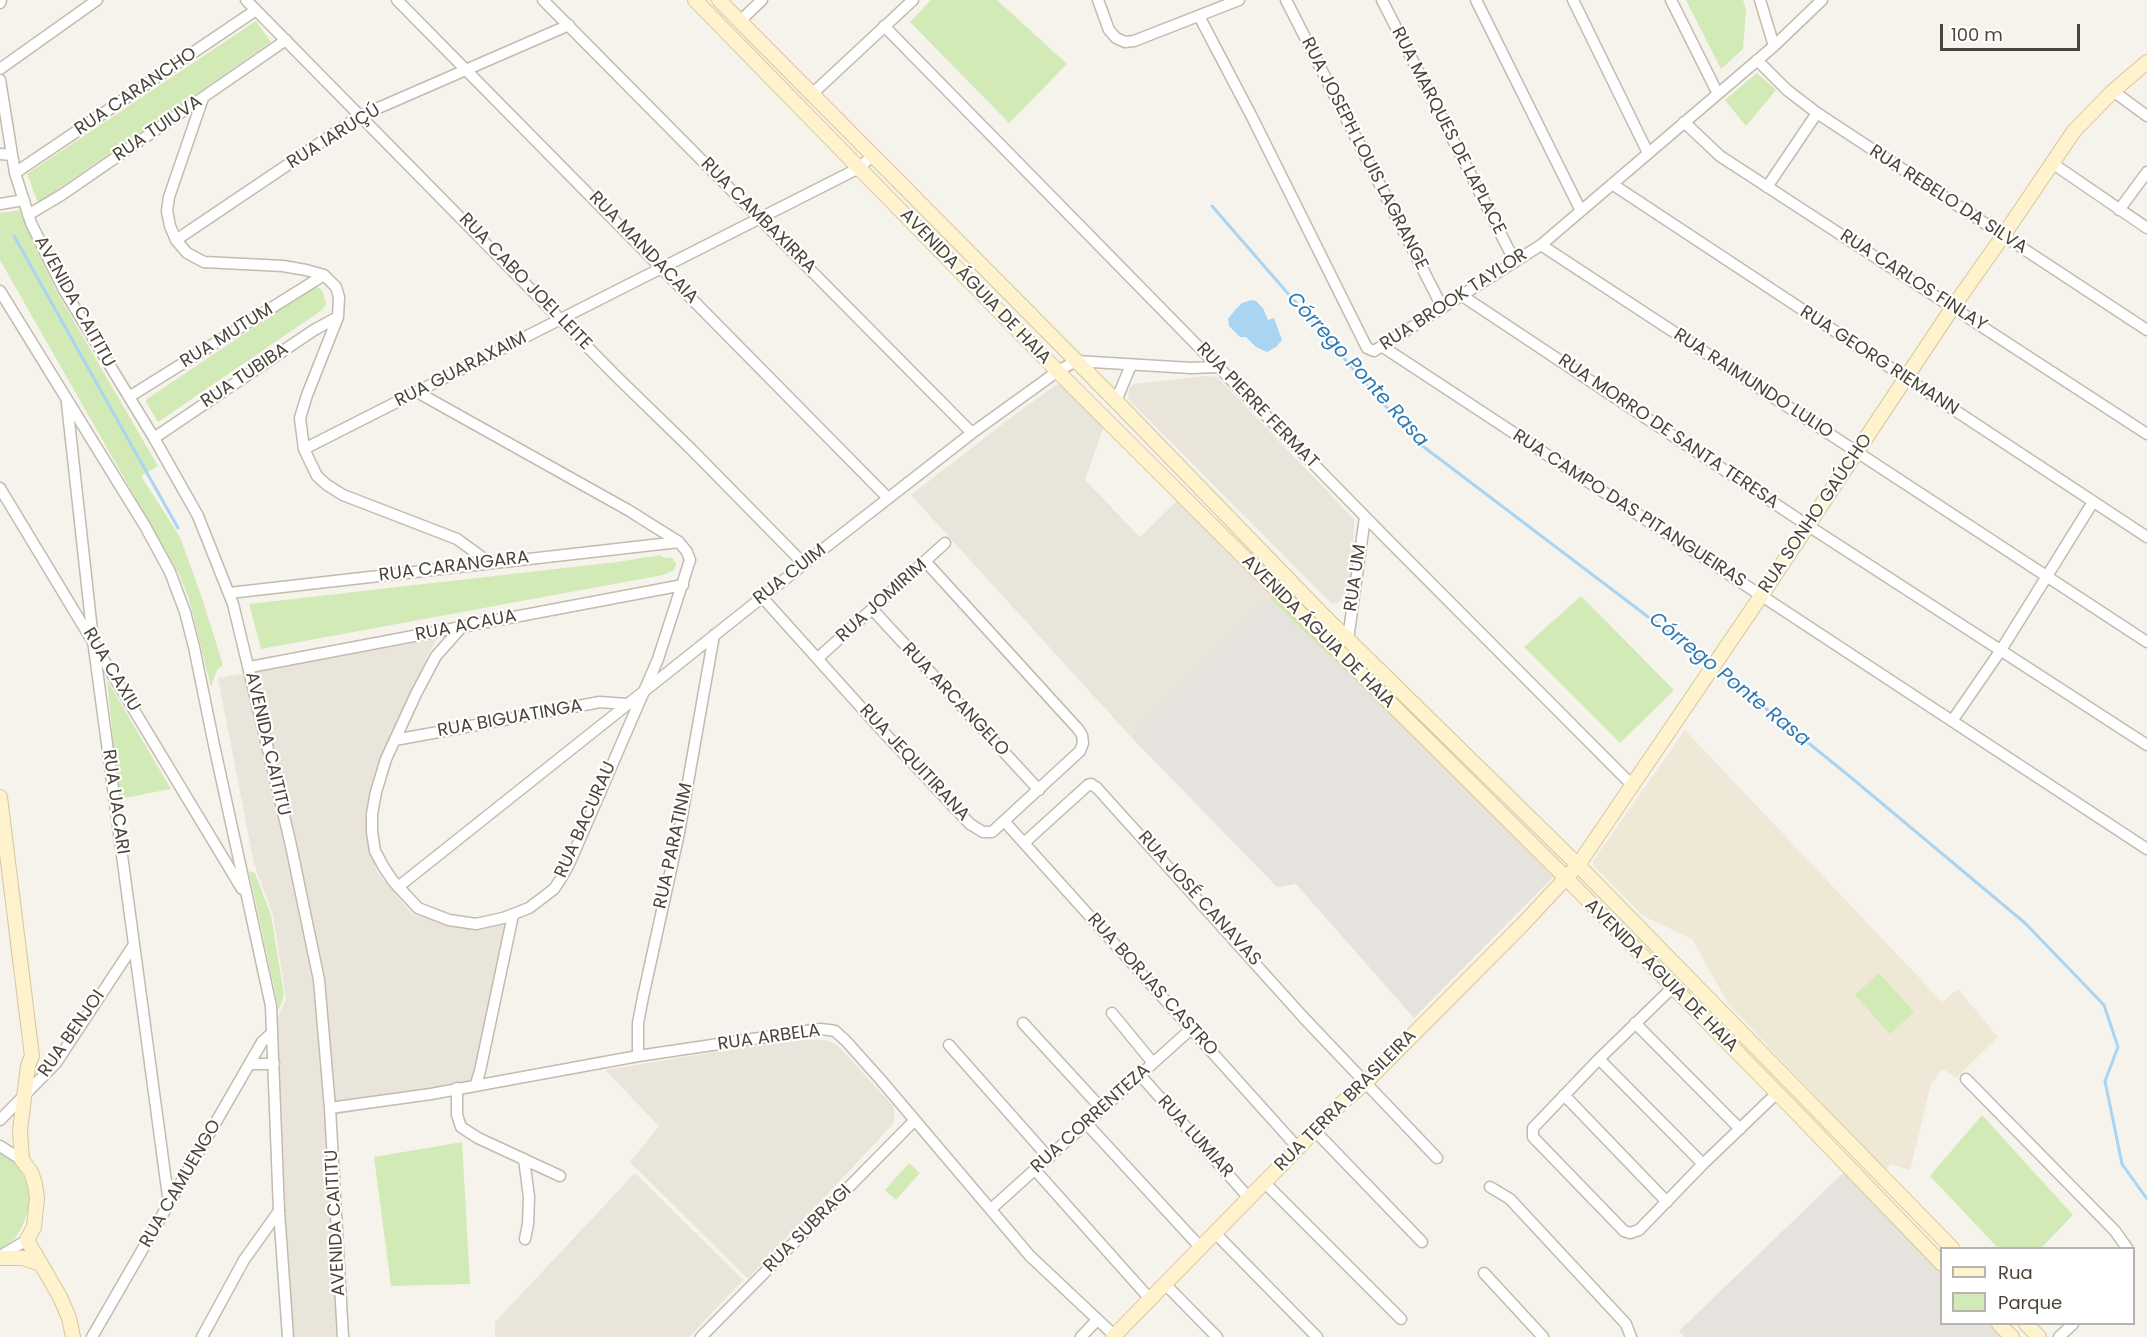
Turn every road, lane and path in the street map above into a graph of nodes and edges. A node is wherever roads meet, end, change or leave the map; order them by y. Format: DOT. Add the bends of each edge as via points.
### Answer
graph roads {
  1 [pos="97,0"];
  2 [pos="246,0"];
  3 [pos="397,0"];
  4 [pos="543,0"];
  5 [pos="695,0"];
  6 [pos="719,0"];
  7 [pos="762,0"];
  8 [pos="914,0"];
  9 [pos="1098,0"];
  10 [pos="1239,0"];
  11 [pos="1286,0"];
  12 [pos="1382,0"];
  13 [pos="1476,0"];
  14 [pos="1573,0"];
  15 [pos="1671,0"];
  16 [pos="1760,0"];
  17 [pos="1822,0"];
  18 [pos="256,10"];
  19 [pos="1199,16"];
  20 [pos="740,21"];
  21 [pos="569,25"];
  22 [pos="884,26"];
  23 [pos="286,40"];
  24 [pos="1774,46"];
  25 [pos="1757,60"];
  26 [pos="2147,62"];
  27 [pos="0,69"];
  28 [pos="466,69"];
  29 [pos="0,80"];
  30 [pos="2113,91"];
  31 [pos="1718,94"];
  32 [pos="811,95"];
  33 [pos="203,98"];
  34 [pos="1818,113"];
  35 [pos="360,116"];
  36 [pos="2147,116"];
  37 [pos="1684,122"];
  38 [pos="0,153"];
  39 [pos="1648,153"];
  40 [pos="12,155"];
  41 [pos="872,156"];
  42 [pos="2052,163"];
  43 [pos="859,168"];
  44 [pos="2147,172"];
  45 [pos="15,173"];
  46 [pos="1612,184"];
  47 [pos="1767,187"];
  48 [pos="24,200"];
  49 [pos="0,204"];
  50 [pos="2119,210"];
  51 [pos="1581,211"];
  52 [pos="28,215"];
  53 [pos="761,219"];
  54 [pos="2147,228"];
  55 [pos="2003,236"];
  56 [pos="176,240"];
  57 [pos="1541,245"];
  58 [pos="1515,262"];
  59 [pos="663,269"];
  60 [pos="324,275"];
  61 [pos="0,291"];
  62 [pos="1461,295"];
  63 [pos="1953,307"];
  64 [pos="1442,308"];
  65 [pos="338,317"];
  66 [pos="560,319"];
  67 [pos="2147,330"];
  68 [pos="1383,347"];
  69 [pos="1076,361"];
  70 [pos="1131,365"];
  71 [pos="1219,367"];
  72 [pos="1058,371"];
  73 [pos="1905,379"];
  74 [pos="417,392"];
  75 [pos="129,398"];
  76 [pos="67,400"];
  77 [pos="1116,401"];
  78 [pos="972,433"];
  79 [pos="2147,434"];
  80 [pos="154,438"];
  81 [pos="304,449"];
  82 [pos="1857,453"];
  83 [pos="0,488"];
  84 [pos="888,498"];
  85 [pos="2093,502"];
  86 [pos="1365,516"];
  87 [pos="1807,525"];
  88 [pos="2147,537"];
  89 [pos="679,542"];
  90 [pos="945,543"];
  91 [pos="925,561"];
  92 [pos="490,563"];
  93 [pos="804,564"];
  94 [pos="2047,577"];
  95 [pos="683,585"];
  96 [pos="230,593"];
  97 [pos="1761,596"];
  98 [pos="762,597"];
  99 [pos="872,609"];
  100 [pos="1321,613"];
  101 [pos="1303,618"];
  102 [pos="461,627"];
  103 [pos="714,635"];
  104 [pos="1347,639"];
  105 [pos="93,640"];
  106 [pos="2147,642"];
  107 [pos="2001,650"];
  108 [pos="818,658"];
  109 [pos="249,667"];
  110 [pos="643,692"];
  111 [pos="626,704"];
  112 [pos="1952,721"];
  113 [pos="395,740"];
  114 [pos="2147,745"];
  115 [pos="1632,785"];
  116 [pos="1039,790"];
  117 [pos="0,797"];
  118 [pos="1005,822"];
  119 [pos="1024,843"];
  120 [pos="2,849"];
  121 [pos="2147,849"];
  122 [pos="221,854"];
  123 [pos="239,855"];
  124 [pos="1578,865"];
  125 [pos="1566,878"];
  126 [pos="398,887"];
  127 [pos="246,897"];
  128 [pos="513,915"];
  129 [pos="133,946"];
  130 [pos="1672,988"];
  131 [pos="1112,1013"];
  132 [pos="1023,1023"];
  133 [pos="1635,1023"];
  134 [pos="1191,1029"];
  135 [pos="272,1033"];
  136 [pos="949,1045"];
  137 [pos="638,1056"];
  138 [pos="1599,1059"];
  139 [pos="251,1064"];
  140 [pos="274,1064"];
  141 [pos="1153,1064"];
  142 [pos="1140,1075"];
  143 [pos="1966,1079"];
  144 [pos="1365,1083"];
  145 [pos="476,1084"];
  146 [pos="457,1089"];
  147 [pos="1777,1093"];
  148 [pos="1564,1095"];
  149 [pos="24,1097"];
  150 [pos="330,1108"];
  151 [pos="1101,1109"];
  152 [pos="0,1120"];
  153 [pos="915,1120"];
  154 [pos="1086,1123"];
  155 [pos="1740,1129"];
  156 [pos="1316,1132"];
  157 [pos="0,1146"];
  158 [pos="1299,1149"];
  159 [pos="1049,1158"];
  160 [pos="1437,1158"];
  161 [pos="524,1159"];
  162 [pos="22,1160"];
  163 [pos="1703,1164"];
  164 [pos="1035,1170"];
  165 [pos="560,1176"];
  166 [pos="1265,1183"];
  167 [pos="1490,1187"];
  168 [pos="1249,1198"];
  169 [pos="1667,1202"];
  170 [pos="170,1204"];
  171 [pos="992,1209"];
  172 [pos="279,1211"];
  173 [pos="1215,1233"];
  174 [pos="281,1235"];
  175 [pos="259,1239"];
  176 [pos="525,1239"];
  177 [pos="27,1240"];
  178 [pos="1422,1242"];
  179 [pos="1951,1247"];
  180 [pos="2126,1247"];
  181 [pos="1201,1248"];
  182 [pos="0,1257"];
  183 [pos="1940,1263"];
  184 [pos="41,1264"];
  185 [pos="1484,1273"];
  186 [pos="1165,1284"];
  187 [pos="1150,1299"];
  188 [pos="1401,1319"];
  189 [pos="1098,1320"];
  190 [pos="2001,1325"];
  191 [pos="2028,1325"];
  192 [pos="2071,1325"];
  193 [pos="1314,1336"];
  194 [pos="74,1337"];
  195 [pos="92,1337"];
  196 [pos="202,1337"];
  197 [pos="288,1337"];
  198 [pos="343,1337"];
  199 [pos="701,1337"];
  200 [pos="1081,1337"];
  201 [pos="1114,1337"];
  202 [pos="1217,1337"];
  203 [pos="1543,1337"];
  204 [pos="1631,1337"];
  205 [pos="2012,1337"];
  206 [pos="2039,1337"];
  207 [pos="2059,1337"];
  1 -- 27 [label="street"];
  2 -- 18 [label="street, RUA CABO JOEL LEITE"];
  3 -- 28 [label="street, RUA MANDACAIA"];
  4 -- 21 [label="street, RUA CAMBAXIRRA"];
  5 -- 43 [label="main road, AVENIDA ÁGUIA DE HAIA"];
  6 -- 20 [label="main road, AVENIDA ÁGUIA DE HAIA"];
  7 -- 20 [label="street"];
  8 -- 22 [label="street"];
  9 -- 19 [label="street" via="1109,30 1125,42"];
  10 -- 19 [label="street"];
  11 -- 64 [label="street, RUA JOSEPH LOUIS LAGRANGE"];
  12 -- 58 [label="street, RUA MARQUES DE LAPLACE"];
  13 -- 51 [label="street"];
  14 -- 39 [label="street"];
  15 -- 31 [label="street"];
  16 -- 24 [label="street"];
  17 -- 24 [label="street, RUA BROOK TAYLOR"];
  18 -- 23 [label="street, RUA CABO JOEL LEITE"];
  18 -- 45 [label="street, RUA CARANCHO"];
  19 -- 68 [label="street, RUA BROOK TAYLOR" via="1366,348 1374,351"];
  20 -- 32 [label="main road, AVENIDA ÁGUIA DE HAIA"];
  21 -- 28 [label="street, RUA IARUÇÚ"];
  21 -- 53 [label="street, RUA CAMBAXIRRA"];
  22 -- 32 [label="street"];
  22 -- 71 [label="street, RUA PIERRE FERMAT"];
  23 -- 33 [label="street, RUA TUIUVA"];
  23 -- 35 [label="street, RUA CABO JOEL LEITE"];
  24 -- 25 [label="street, RUA BROOK TAYLOR"];
  25 -- 31 [label="street, RUA BROOK TAYLOR"];
  25 -- 34 [label="street, RUA REBELO DA SILVA"];
  26 -- 30 [label="main road, RUA SONHO GAÚCHO"];
  28 -- 35 [label="street, RUA IARUÇÚ"];
  28 -- 59 [label="street, RUA MANDACAIA"];
  29 -- 40 [label="street, AVENIDA CAITITU"];
  30 -- 36 [label="street"];
  30 -- 42 [label="main road, RUA SONHO GAÚCHO" via="2074,131"];
  31 -- 37 [label="street, RUA BROOK TAYLOR"];
  32 -- 41 [label="main road, AVENIDA ÁGUIA DE HAIA"];
  33 -- 52 [label="street, RUA TUIUVA"];
  33 -- 56 [label="street" via="169,197 167,211"];
  34 -- 47 [label="street"];
  34 -- 55 [label="street, RUA REBELO DA SILVA"];
  35 -- 56 [label="street, RUA IARUÇÚ"];
  35 -- 66 [label="street, RUA CABO JOEL LEITE"];
  37 -- 39 [label="street, RUA BROOK TAYLOR"];
  37 -- 47 [label="street, RUA CARLOS FINLAY" via="1720,156"];
  38 -- 40 [label="street"];
  39 -- 46 [label="street, RUA BROOK TAYLOR"];
  40 -- 45 [label="street, AVENIDA CAITITU"];
  41 -- 43 [label="street, RUA GUARAXAIM"];
  41 -- 69 [label="main road, AVENIDA ÁGUIA DE HAIA"];
  42 -- 50 [label="street"];
  42 -- 55 [label="main road, RUA SONHO GAÚCHO"];
  43 -- 53 [label="street, RUA GUARAXAIM"];
  43 -- 72 [label="main road, AVENIDA ÁGUIA DE HAIA"];
  44 -- 50 [label="street"];
  45 -- 48 [label="street, AVENIDA CAITITU"];
  46 -- 51 [label="street, RUA BROOK TAYLOR"];
  46 -- 73 [label="street, RUA GEORG RIEMANN"];
  47 -- 63 [label="street, RUA CARLOS FINLAY"];
  48 -- 49 [label="street"];
  48 -- 52 [label="street, AVENIDA CAITITU"];
  50 -- 54 [label="street"];
  51 -- 57 [label="street, RUA BROOK TAYLOR"];
  52 -- 75 [label="street, AVENIDA CAITITU" via="64,290"];
  53 -- 59 [label="street, RUA GUARAXAIM"];
  53 -- 78 [label="street, RUA CAMBAXIRRA"];
  55 -- 63 [label="main road, RUA SONHO GAÚCHO"];
  55 -- 67 [label="street, RUA REBELO DA SILVA"];
  56 -- 60 [label="street" via="187,253 204,262 284,266"];
  57 -- 58 [label="street, RUA BROOK TAYLOR"];
  57 -- 82 [label="street, RUA RAIMUNDO LULIO"];
  58 -- 62 [label="street, RUA BROOK TAYLOR"];
  59 -- 66 [label="street, RUA GUARAXAIM"];
  59 -- 84 [label="street, RUA MANDACAIA"];
  60 -- 65 [label="street" via="336,287"];
  60 -- 75 [label="street, RUA MUTUM"];
  61 -- 76 [label="street"];
  62 -- 64 [label="street, RUA BROOK TAYLOR"];
  62 -- 87 [label="street, RUA MORRO DE SANTA TERESA"];
  63 -- 73 [label="main road, RUA SONHO GAÚCHO"];
  63 -- 79 [label="street, RUA CARLOS FINLAY"];
  64 -- 68 [label="street, RUA BROOK TAYLOR"];
  65 -- 80 [label="street, RUA TUBIBA"];
  65 -- 81 [label="street" via="300,418"];
  66 -- 74 [label="street, RUA GUARAXAIM"];
  66 -- 93 [label="street, RUA CABO JOEL LEITE"];
  68 -- 97 [label="street, RUA CAMPO DAS PITANGUEIRAS"];
  69 -- 70 [label="street"];
  69 -- 72 [label="street, RUA CUIM"];
  69 -- 77 [label="main road, AVENIDA ÁGUIA DE HAIA"];
  70 -- 71 [label="street"];
  70 -- 77 [label="street"];
  71 -- 86 [label="street, RUA PIERRE FERMAT"];
  72 -- 78 [label="street, RUA CUIM"];
  72 -- 101 [label="main road, AVENIDA ÁGUIA DE HAIA"];
  73 -- 82 [label="main road, RUA SONHO GAÚCHO"];
  73 -- 85 [label="street, RUA GEORG RIEMANN"];
  74 -- 81 [label="street, RUA GUARAXAIM"];
  74 -- 89 [label="street"];
  75 -- 80 [label="street, AVENIDA CAITITU"];
  76 -- 105 [label="street, RUA UACARI"];
  76 -- 123 [label="street" via="170,572 194,647"];
  77 -- 100 [label="main road, AVENIDA ÁGUIA DE HAIA"];
  78 -- 84 [label="street, RUA CUIM"];
  80 -- 96 [label="street, AVENIDA CAITITU" via="198,516"];
  81 -- 92 [label="street" via="317,476 343,495 457,539"];
  82 -- 87 [label="main road, RUA SONHO GAÚCHO"];
  82 -- 94 [label="street, RUA RAIMUNDO LULIO"];
  83 -- 105 [label="street, RUA CAXIU"];
  84 -- 93 [label="street, RUA CUIM"];
  85 -- 88 [label="street, RUA GEORG RIEMANN"];
  85 -- 94 [label="street"];
  86 -- 104 [label="street, RUA UM"];
  86 -- 115 [label="street, RUA PIERRE FERMAT"];
  87 -- 97 [label="main road, RUA SONHO GAÚCHO"];
  87 -- 107 [label="street, RUA MORRO DE SANTA TERESA"];
  89 -- 92 [label="street, RUA CARANGARA"];
  89 -- 95 [label="street, RUA BACURAU" via="690,560"];
  90 -- 91 [label="street, RUA JOMIRIM"];
  91 -- 99 [label="street, RUA JOMIRIM"];
  91 -- 116 [label="street, RUA JEQUITIRANA" via="1082,735 1080,751"];
  92 -- 96 [label="street, RUA CARANGARA"];
  93 -- 98 [label="street, RUA CUIM"];
  94 -- 106 [label="street, RUA RAIMUNDO LULIO"];
  94 -- 107 [label="street"];
  95 -- 102 [label="street, RUA ACAUA"];
  95 -- 110 [label="street, RUA BACURAU"];
  96 -- 109 [label="street, AVENIDA CAITITU"];
  97 -- 112 [label="street, RUA CAMPO DAS PITANGUEIRAS"];
  97 -- 115 [label="main road, RUA SONHO GAÚCHO"];
  98 -- 103 [label="street, RUA CUIM"];
  98 -- 108 [label="street, RUA JEQUITIRANA"];
  99 -- 108 [label="street, RUA JOMIRIM"];
  99 -- 116 [label="street, RUA ARCANGELO"];
  100 -- 101 [label="main road" via="1316,621"];
  100 -- 104 [label="main road, AVENIDA ÁGUIA DE HAIA"];
  101 -- 125 [label="main road, AVENIDA ÁGUIA DE HAIA"];
  102 -- 109 [label="street, RUA ACAUA"];
  102 -- 113 [label="street, RUA BACURAU" via="436,656"];
  103 -- 110 [label="street, RUA CUIM"];
  103 -- 137 [label="street, RUA PARATINM" via="679,832 638,1023"];
  104 -- 124 [label="main road, AVENIDA ÁGUIA DE HAIA"];
  105 -- 122 [label="street, RUA CAXIU"];
  105 -- 129 [label="street, RUA UACARI"];
  107 -- 112 [label="street"];
  107 -- 114 [label="street, RUA MORRO DE SANTA TERESA"];
  108 -- 118 [label="street, RUA JEQUITIRANA" via="970,824 987,833"];
  109 -- 150 [label="street, AVENIDA CAITITU" via="312,940"];
  110 -- 111 [label="street, RUA CUIM"];
  110 -- 128 [label="street, RUA BACURAU" via="560,880 540,901"];
  111 -- 113 [label="street, RUA BIGUATINGA" via="600,702"];
  111 -- 126 [label="street, RUA CUIM"];
  112 -- 121 [label="street, RUA CAMPO DAS PITANGUEIRAS"];
  113 -- 126 [label="street, RUA BACURAU" via="376,792 372,832 375,851"];
  115 -- 124 [label="main road, RUA SONHO GAÚCHO"];
  116 -- 118 [label="street, RUA JEQUITIRANA"];
  117 -- 120 [label="main road"];
  118 -- 119 [label="street, RUA BORJAS CASTRO"];
  119 -- 134 [label="street, RUA BORJAS CASTRO"];
  119 -- 144 [label="street, RUA JOSÉ CANAVAS" via="1088,785 1094,785"];
  120 -- 149 [label="main road" via="32,1056"];
  122 -- 123 [label="street"];
  122 -- 127 [label="street, RUA CAXIU"];
  123 -- 127 [label="street"];
  124 -- 125 [label="main road, RUA TERRA BRASILEIRA"];
  124 -- 179 [label="main road, AVENIDA ÁGUIA DE HAIA"];
  125 -- 130 [label="main road, AVENIDA ÁGUIA DE HAIA"];
  125 -- 144 [label="main road, RUA TERRA BRASILEIRA"];
  126 -- 128 [label="street, RUA BACURAU" via="418,908 449,920 476,924"];
  127 -- 135 [label="street" via="271,1006"];
  128 -- 145 [label="street"];
  129 -- 149 [label="street, RUA BENJOI" via="56,1063"];
  129 -- 170 [label="street, RUA UACARI"];
  130 -- 133 [label="street"];
  130 -- 147 [label="main road, AVENIDA ÁGUIA DE HAIA"];
  131 -- 141 [label="street"];
  132 -- 151 [label="street"];
  133 -- 138 [label="street"];
  133 -- 155 [label="street"];
  134 -- 141 [label="street, RUA CORRENTEZA"];
  134 -- 158 [label="street, RUA BORJAS CASTRO"];
  135 -- 139 [label="street, RUA CAMUENGO" via="262,1042"];
  135 -- 140 [label="street"];
  136 -- 159 [label="street"];
  137 -- 145 [label="street, RUA ARBELA"];
  137 -- 153 [label="street, RUA ARBELA" via="820,1029 835,1031"];
  138 -- 148 [label="street"];
  138 -- 163 [label="street"];
  139 -- 140 [label="street"];
  139 -- 170 [label="street, RUA CAMUENGO"];
  140 -- 172 [label="street"];
  141 -- 142 [label="street, RUA CORRENTEZA"];
  142 -- 151 [label="street, RUA CORRENTEZA"];
  142 -- 168 [label="street, RUA LUMIAR"];
  143 -- 180 [label="street"];
  144 -- 156 [label="main road, RUA TERRA BRASILEIRA"];
  144 -- 160 [label="street"];
  145 -- 146 [label="street, RUA ARBELA"];
  146 -- 150 [label="street, RUA ARBELA"];
  146 -- 161 [label="street" via="461,1127"];
  147 -- 155 [label="street"];
  147 -- 183 [label="main road, AVENIDA ÁGUIA DE HAIA"];
  148 -- 169 [label="street"];
  148 -- 169 [label="street" via="1533,1128 1533,1137 1630,1233 1639,1230"];
  149 -- 152 [label="street, RUA BENJOI"];
  149 -- 162 [label="main road"];
  150 -- 198 [label="street, AVENIDA CAITITU"];
  151 -- 154 [label="street, RUA CORRENTEZA"];
  153 -- 171 [label="street, RUA ARBELA"];
  153 -- 199 [label="street, RUA SUBRAGI"];
  154 -- 159 [label="street, RUA CORRENTEZA"];
  154 -- 181 [label="street"];
  155 -- 163 [label="street"];
  156 -- 158 [label="main road, RUA TERRA BRASILEIRA"];
  156 -- 178 [label="street"];
  157 -- 162 [label="street"];
  158 -- 166 [label="main road, RUA TERRA BRASILEIRA"];
  159 -- 164 [label="street, RUA CORRENTEZA"];
  161 -- 165 [label="street"];
  161 -- 176 [label="street" via="529,1197"];
  162 -- 177 [label="main road" via="31,1172 37,1198 34,1227"];
  163 -- 169 [label="street"];
  164 -- 171 [label="street, RUA CORRENTEZA"];
  164 -- 187 [label="street"];
  166 -- 168 [label="main road, RUA TERRA BRASILEIRA"];
  166 -- 188 [label="street"];
  167 -- 204 [label="street" via="1510,1199 1626,1324"];
  168 -- 173 [label="main road, RUA TERRA BRASILEIRA"];
  170 -- 195 [label="street, RUA CAMUENGO"];
  171 -- 189 [label="street, RUA ARBELA" via="1030,1256"];
  172 -- 174 [label="street"];
  172 -- 175 [label="street"];
  173 -- 181 [label="main road, RUA TERRA BRASILEIRA"];
  173 -- 193 [label="street"];
  174 -- 175 [label="street"];
  174 -- 197 [label="street"];
  175 -- 196 [label="street"];
  177 -- 182 [label="street"];
  177 -- 184 [label="main road"];
  181 -- 186 [label="main road, RUA TERRA BRASILEIRA"];
  182 -- 184 [label="main road"];
  184 -- 194 [label="main road" via="60,1297"];
  185 -- 203 [label="street"];
  186 -- 187 [label="main road, RUA TERRA BRASILEIRA"];
  186 -- 202 [label="street"];
  187 -- 201 [label="main road, RUA TERRA BRASILEIRA"];
  189 -- 200 [label="street"];
  189 -- 201 [label="street, RUA ARBELA"];
  190 -- 205 [label="main road"];
  191 -- 206 [label="main road"];
  192 -- 207 [label="street"];
}
